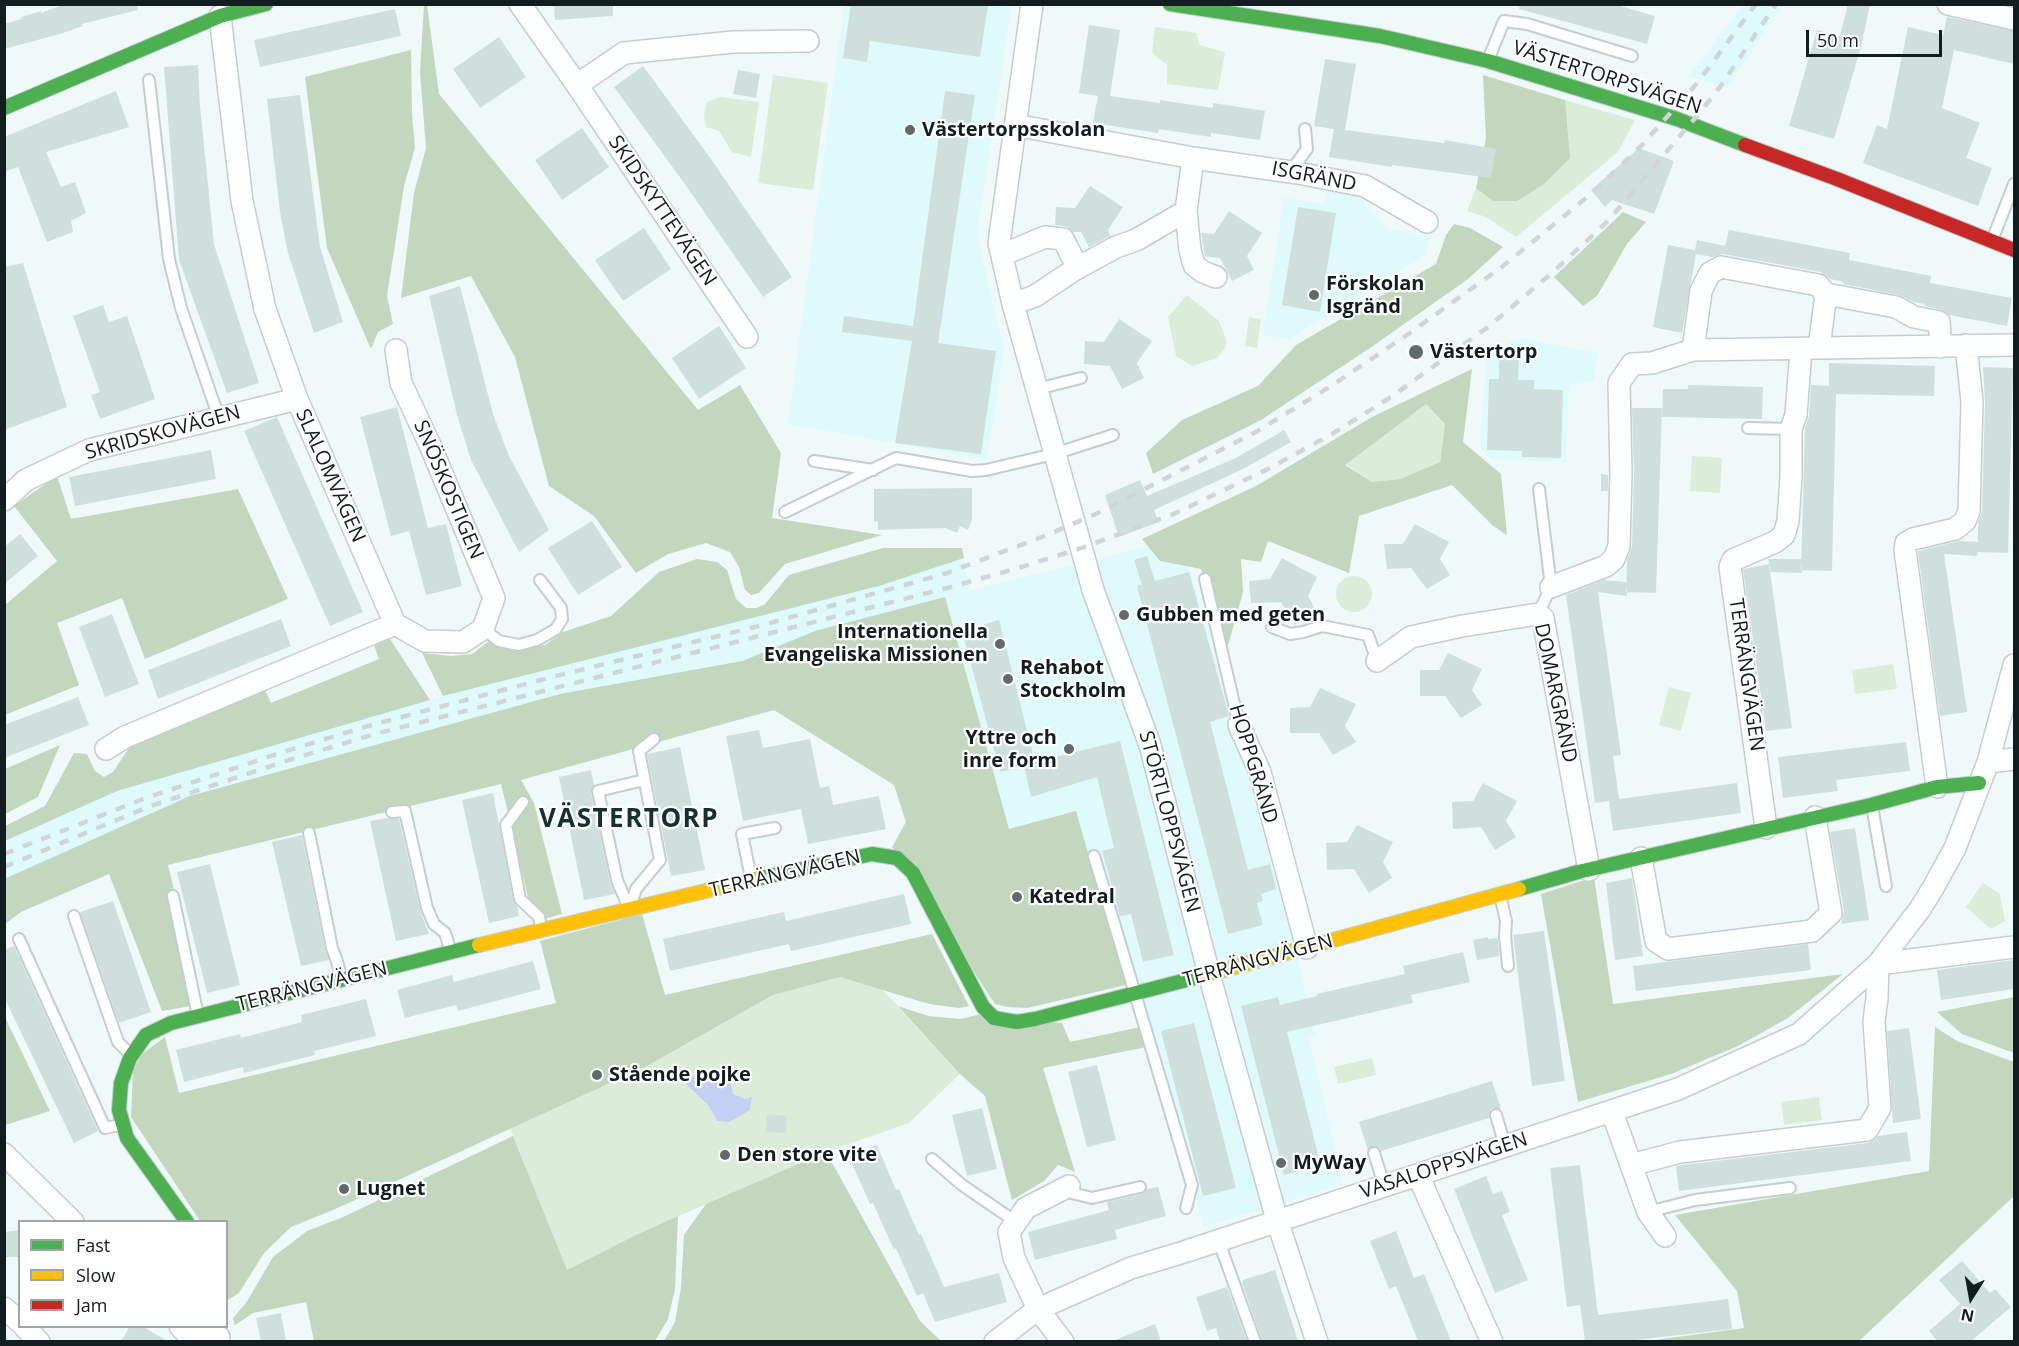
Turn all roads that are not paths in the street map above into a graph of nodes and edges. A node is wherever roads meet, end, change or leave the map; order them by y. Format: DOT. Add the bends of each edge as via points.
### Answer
graph roads {
  1 [pos="266,4"];
  2 [pos="520,4"];
  3 [pos="1032,4"];
  4 [pos="1170,4"];
  5 [pos="1948,4"];
  6 [pos="220,15"];
  7 [pos="2014,19"];
  8 [pos="808,41"];
  9 [pos="1632,56"];
  10 [pos="1488,61"];
  11 [pos="149,80"];
  12 [pos="577,85"];
  13 [pos="4,108"];
  14 [pos="1015,126"];
  15 [pos="1305,129"];
  16 [pos="1192,158"];
  17 [pos="1298,173"];
  18 [pos="2014,184"];
  19 [pos="1186,212"];
  20 [pos="1427,222"];
  21 [pos="1992,241"];
  22 [pos="2014,250"];
  23 [pos="1002,255"];
  24 [pos="1078,268"];
  25 [pos="1216,277"];
  26 [pos="1826,294"];
  27 [pos="1013,304"];
  28 [pos="747,337"];
  29 [pos="1966,345"];
  30 [pos="2014,345"];
  31 [pos="1941,347"];
  32 [pos="1810,348"];
  33 [pos="396,350"];
  34 [pos="1693,350"];
  35 [pos="1082,378"];
  36 [pos="1037,389"];
  37 [pos="297,399"];
  38 [pos="219,418"];
  39 [pos="1748,428"];
  40 [pos="1791,429"];
  41 [pos="1113,435"];
  42 [pos="1054,454"];
  43 [pos="814,460"];
  44 [pos="873,470"];
  45 [pos="1539,489"];
  46 [pos="6,492"];
  47 [pos="785,512"];
  48 [pos="1205,579"];
  49 [pos="540,580"];
  50 [pos="1551,587"];
  51 [pos="1538,614"];
  52 [pos="395,624"];
  53 [pos="1272,627"];
  54 [pos="483,629"];
  55 [pos="1377,661"];
  56 [pos="2014,665"];
  57 [pos="1239,725"];
  58 [pos="654,739"];
  59 [pos="106,749"];
  60 [pos="2014,759"];
  61 [pos="1988,762"];
  62 [pos="644,780"];
  63 [pos="1979,783"];
  64 [pos="1937,787"];
  65 [pos="523,802"];
  66 [pos="1871,805"];
  67 [pos="392,812"];
  68 [pos="1815,817"];
  69 [pos="775,828"];
  70 [pos="1766,828"];
  71 [pos="309,833"];
  72 [pos="1094,856"];
  73 [pos="1641,858"];
  74 [pos="1589,870"];
  75 [pos="752,881"];
  76 [pos="1886,886"];
  77 [pos="1500,895"];
  78 [pos="172,896"];
  79 [pos="629,910"];
  80 [pos="74,916"];
  81 [pos="541,930"];
  82 [pos="19,939"];
  83 [pos="2014,946"];
  84 [pos="1306,948"];
  85 [pos="450,953"];
  86 [pos="1878,964"];
  87 [pos="1508,966"];
  88 [pos="1209,974"];
  89 [pos="341,980"];
  90 [pos="1135,993"];
  91 [pos="198,1016"];
  92 [pos="132,1055"];
  93 [pos="1612,1112"];
  94 [pos="1496,1115"];
  95 [pos="123,1124"];
  96 [pos="1505,1146"];
  97 [pos="1374,1153"];
  98 [pos="4,1155"];
  99 [pos="932,1159"];
  100 [pos="1631,1165"];
  101 [pos="1418,1175"];
  102 [pos="1384,1185"];
  103 [pos="1140,1187"];
  104 [pos="1790,1188"];
  105 [pos="1070,1190"];
  106 [pos="1186,1208"];
  107 [pos="1648,1212"];
  108 [pos="72,1220"];
  109 [pos="186,1220"];
  110 [pos="1276,1220"];
  111 [pos="1016,1222"];
  112 [pos="1665,1236"];
  113 [pos="1218,1239"];
  114 [pos="1038,1309"];
  115 [pos="24,1328"];
  116 [pos="182,1328"];
  117 [pos="219,1335"];
  118 [pos="39,1341"];
  119 [pos="995,1341"];
  120 [pos="1063,1341"];
  121 [pos="1255,1341"];
  122 [pos="1317,1341"];
  123 [pos="1492,1341"];
  1 -- 6 [label="street"];
  2 -- 12 [label="street, SKIDSKYTTEVÄGEN"];
  3 -- 14 [label="street, STÖRTLOPPSVÄGEN"];
  4 -- 10 [label="street, VÄSTERTORPSVÄGEN" via="1380,36"];
  5 -- 7 [label="street"];
  6 -- 13 [label="street"];
  6 -- 37 [label="street, SLALOMVÄGEN" via="242,201 265,309"];
  8 -- 12 [label="street" via="733,42 624,53"];
  9 -- 10 [label="lane" via="1527,24 1504,21"];
  10 -- 21 [label="street, VÄSTERTORPSVÄGEN" via="1677,119"];
  11 -- 38 [label="lane" via="169,259 181,308"];
  12 -- 28 [label="street, SKIDSKYTTEVÄGEN"];
  14 -- 16 [label="street, ISGRÄND"];
  14 -- 23 [label="street, STÖRTLOPPSVÄGEN" via="999,243"];
  15 -- 17 [label="lane" via="1307,149 1296,164"];
  16 -- 17 [label="street, ISGRÄND"];
  16 -- 19 [label="street"];
  17 -- 20 [label="street, ISGRÄND" via="1365,186"];
  18 -- 21 [label="lane"];
  19 -- 24 [label="street"];
  19 -- 25 [label="street" via="1194,265"];
  21 -- 22 [label="street, VÄSTERTORPSVÄGEN"];
  23 -- 24 [label="street" via="1045,237 1063,238"];
  23 -- 27 [label="street, STÖRTLOPPSVÄGEN"];
  24 -- 27 [label="street" via="1035,296"];
  26 -- 31 [label="street" via="1896,307 1914,317 1939,322"];
  26 -- 32 [label="street"];
  26 -- 34 [label="street" via="1818,285 1720,267 1710,273 1701,291"];
  27 -- 36 [label="street, STÖRTLOPPSVÄGEN"];
  29 -- 30 [label="street"];
  29 -- 31 [label="street"];
  29 -- 64 [label="street" via="1972,402 1969,511 1955,529 1913,539 1906,543 1905,550"];
  31 -- 32 [label="street"];
  32 -- 34 [label="street"];
  32 -- 40 [label="street"];
  33 -- 54 [label="street, SNÖSKOSTIGEN" via="401,383 494,598"];
  34 -- 50 [label="street" via="1652,363 1632,364 1619,383 1619,546 1606,566"];
  35 -- 36 [label="lane"];
  36 -- 42 [label="street, STÖRTLOPPSVÄGEN"];
  37 -- 38 [label="street, SKRIDSKOVÄGEN"];
  37 -- 52 [label="street, SLALOMVÄGEN"];
  38 -- 46 [label="street, SKRIDSKOVÄGEN" via="89,450"];
  39 -- 40 [label="lane"];
  40 -- 70 [label="street, TERRÄNGVÄGEN" via="1791,477 1784,535 1733,560 1730,567"];
  41 -- 42 [label="lane"];
  42 -- 44 [label="lane" via="986,470 896,458"];
  42 -- 88 [label="street, STÖRTLOPPSVÄGEN" via="1093,590 1150,745"];
  43 -- 44 [label="lane"];
  44 -- 47 [label="lane"];
  45 -- 50 [label="lane"];
  48 -- 57 [label="lane, HOPPGRÄND"];
  49 -- 54 [label="lane" via="561,608 562,619 556,630 519,645 499,640"];
  50 -- 51 [label="lane"];
  51 -- 55 [label="street, DOMARGRÄND" via="1411,637"];
  51 -- 74 [label="street, DOMARGRÄND" via="1543,618"];
  52 -- 54 [label="street" via="425,641 463,642"];
  52 -- 59 [label="street" via="124,737"];
  53 -- 55 [label="lane" via="1290,634 1322,626 1368,635"];
  56 -- 61 [label="street, VASALOPPSVÄGEN"];
  57 -- 84 [label="street, HOPPGRÄND" via="1260,772"];
  58 -- 62 [label="lane" via="639,751"];
  60 -- 61 [label="street"];
  61 -- 63 [label="street, VASALOPPSVÄGEN"];
  62 -- 79 [label="lane" via="660,860 636,889"];
  62 -- 79 [label="lane" via="598,791 617,879"];
  63 -- 64 [label="street, TERRÄNGVÄGEN"];
  63 -- 86 [label="street, VASALOPPSVÄGEN" via="1955,848 1933,888"];
  64 -- 66 [label="street, TERRÄNGVÄGEN"];
  65 -- 81 [label="lane" via="506,825 520,899 539,917"];
  66 -- 68 [label="street, TERRÄNGVÄGEN"];
  66 -- 76 [label="lane"];
  67 -- 85 [label="lane" via="405,811 426,908 434,924 445,933"];
  68 -- 70 [label="street, TERRÄNGVÄGEN"];
  68 -- 73 [label="street" via="1831,913 1812,931 1668,949 1656,941"];
  69 -- 75 [label="lane" via="742,834"];
  70 -- 73 [label="street, TERRÄNGVÄGEN"];
  71 -- 89 [label="lane"];
  72 -- 90 [label="lane"];
  73 -- 74 [label="street, TERRÄNGVÄGEN"];
  74 -- 77 [label="street, TERRÄNGVÄGEN"];
  75 -- 79 [label="street, TERRÄNGVÄGEN"];
  75 -- 90 [label="street, TERRÄNGVÄGEN" via="872,854 897,858 913,873 983,1007 994,1018 1017,1022 1035,1019"];
  77 -- 84 [label="street, TERRÄNGVÄGEN"];
  77 -- 87 [label="lane" via="1506,921"];
  78 -- 91 [label="lane"];
  79 -- 81 [label="street, TERRÄNGVÄGEN"];
  80 -- 92 [label="lane" via="118,1042"];
  81 -- 85 [label="street, TERRÄNGVÄGEN"];
  82 -- 95 [label="lane" via="105,1128"];
  83 -- 86 [label="street"];
  84 -- 88 [label="street, TERRÄNGVÄGEN"];
  85 -- 89 [label="street, TERRÄNGVÄGEN"];
  86 -- 93 [label="street, VASALOPPSVÄGEN" via="1799,1034 1678,1089"];
  86 -- 100 [label="street" via="1874,1021 1880,1108 1867,1130 1680,1152"];
  88 -- 90 [label="street, TERRÄNGVÄGEN"];
  88 -- 110 [label="street, STÖRTLOPPSVÄGEN"];
  89 -- 91 [label="street, TERRÄNGVÄGEN"];
  90 -- 106 [label="lane" via="1192,1185"];
  91 -- 92 [label="street, TERRÄNGVÄGEN" via="146,1035"];
  92 -- 95 [label="street, TERRÄNGVÄGEN" via="121,1083 119,1110"];
  93 -- 96 [label="street, VASALOPPSVÄGEN"];
  93 -- 100 [label="street"];
  94 -- 96 [label="lane"];
  95 -- 109 [label="street, TERRÄNGVÄGEN" via="127,1138"];
  96 -- 101 [label="street, VASALOPPSVÄGEN"];
  97 -- 102 [label="lane"];
  98 -- 108 [label="street"];
  99 -- 111 [label="lane"];
  100 -- 107 [label="street"];
  101 -- 102 [label="street, VASALOPPSVÄGEN"];
  101 -- 123 [label="street"];
  102 -- 110 [label="street, VASALOPPSVÄGEN"];
  103 -- 105 [label="lane" via="1092,1198"];
  104 -- 107 [label="lane" via="1695,1200"];
  105 -- 111 [label="street" via="1026,1208"];
  107 -- 112 [label="street"];
  110 -- 113 [label="street, VASALOPPSVÄGEN"];
  110 -- 122 [label="street, STÖRTLOPPSVÄGEN"];
  111 -- 114 [label="street" via="1009,1232 1014,1258"];
  113 -- 114 [label="street, VASALOPPSVÄGEN" via="1131,1268"];
  113 -- 121 [label="lane"];
  114 -- 119 [label="street, VASALOPPSVÄGEN"];
  114 -- 120 [label="street"];
  115 -- 118 [label="street"];
  116 -- 117 [label="street" via="187,1334"];
}
